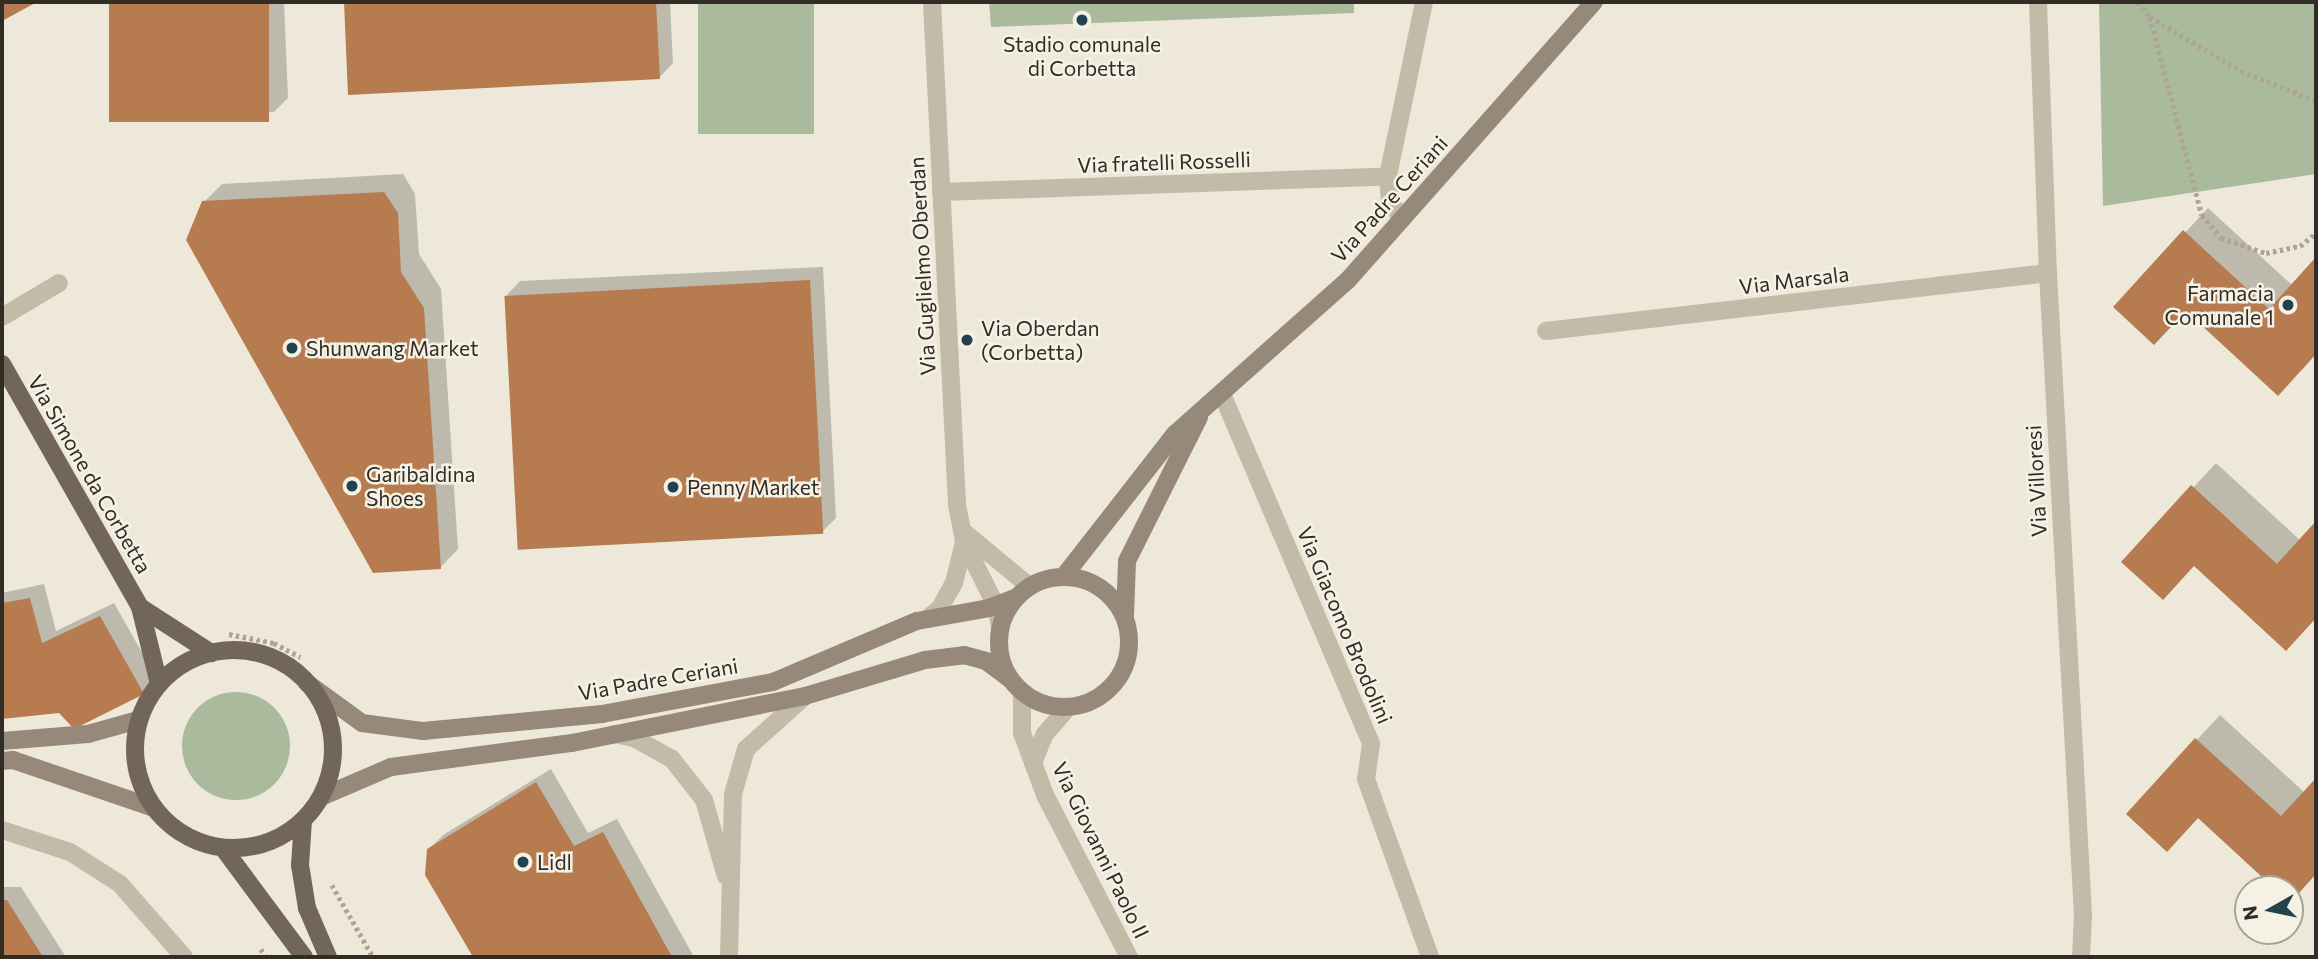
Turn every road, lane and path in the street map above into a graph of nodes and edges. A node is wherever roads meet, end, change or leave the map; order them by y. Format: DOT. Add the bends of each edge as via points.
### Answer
graph roads {
  1 [pos="932,2"];
  2 [pos="1424,2"];
  3 [pos="1594,2"];
  4 [pos="2038,2"];
  5 [pos="2138,2"];
  6 [pos="2150,17"];
  7 [pos="2316,102"];
  8 [pos="1388,176"];
  9 [pos="941,192"];
  10 [pos="1402,219"];
  11 [pos="2316,233"];
  12 [pos="2048,273"];
  13 [pos="59,283"];
  14 [pos="2,317"];
  15 [pos="1546,331"];
  16 [pos="2,364"];
  17 [pos="1222,394"];
  18 [pos="1202,411"];
  19 [pos="962,535"];
  20 [pos="1064,576"];
  21 [pos="1029,586"];
  22 [pos="1015,598"];
  23 [pos="996,606"];
  24 [pos="140,607"];
  25 [pos="1125,616"];
  26 [pos="927,618"];
  27 [pos="1000,627"];
  28 [pos="189,639"];
  29 [pos="211,653"];
  30 [pos="307,663"];
  31 [pos="307,683"];
  32 [pos="159,684"];
  33 [pos="1016,686"];
  34 [pos="805,696"];
  35 [pos="1068,708"];
  36 [pos="138,720"];
  37 [pos="614,734"];
  38 [pos="2,741"];
  39 [pos="2,761"];
  40 [pos="1033,763"];
  41 [pos="321,797"];
  42 [pos="154,808"];
  43 [pos="303,820"];
  44 [pos="2,830"];
  45 [pos="223,848"];
  46 [pos="330,881"];
  47 [pos="730,893"];
  48 [pos="184,957"];
  49 [pos="304,957"];
  50 [pos="328,957"];
  51 [pos="373,957"];
  52 [pos="729,957"];
  53 [pos="1129,957"];
  54 [pos="1430,957"];
  55 [pos="2081,957"];
  1 -- 9 [label="street, Via Guglielmo Oberdan"];
  2 -- 8 [label="street"];
  3 -- 10 [label="street, Via Padre Ceriani"];
  4 -- 12 [label="street, Via Villoresi"];
  5 -- 6 [label="path"];
  6 -- 7 [label="path" via="2241,71"];
  6 -- 11 [label="path" via="2202,215 2221,238 2266,253 2300,246"];
  8 -- 9 [label="street, Via fratelli Rosselli"];
  8 -- 10 [label="street" via="1390,201"];
  9 -- 19 [label="street, Via Guglielmo Oberdan"];
  10 -- 17 [label="street, Via Padre Ceriani" via="1348,279"];
  12 -- 15 [label="street, Via Marsala"];
  12 -- 55 [label="street, Via Villoresi" via="2083,915"];
  13 -- 14 [label="street"];
  16 -- 24 [label="main road, Via Simone da Corbetta"];
  17 -- 18 [label="street, Via Padre Ceriani"];
  17 -- 54 [label="street, Via Giacomo Brodolini" via="1371,744 1366,779"];
  18 -- 20 [label="street, Via Padre Ceriani" via="1167,442"];
  18 -- 25 [label="street, Via Padre Ceriani" via="1127,561"];
  19 -- 21 [label="street"];
  19 -- 23 [label="street, Via Guglielmo Oberdan"];
  19 -- 26 [label="street, Via Guglielmo Oberdan" via="954,583 940,608"];
  20 -- 21 [label="street"];
  20 -- 25 [label="street" via="1100,586"];
  21 -- 22 [label="street"];
  22 -- 23 [label="street, Via Padre Ceriani"];
  22 -- 27 [label="street"];
  23 -- 26 [label="street, Via Padre Ceriani"];
  23 -- 27 [label="street, Via Guglielmo Oberdan"];
  24 -- 28 [label="main road, Via Simone da Corbetta"];
  24 -- 32 [label="main road, Via Simone da Corbetta"];
  25 -- 35 [label="street" via="1130,643 1122,674 1101,697"];
  26 -- 31 [label="street, Via Padre Ceriani" via="773,682 602,714 423,731 362,723"];
  27 -- 33 [label="street" via="1000,655"];
  28 -- 29 [label="main road, Via Simone da Corbetta"];
  28 -- 30 [label="path" via="219,633 244,635 274,643"];
  29 -- 31 [label="main road" via="232,650 263,655"];
  29 -- 32 [label="main road" via="174,670"];
  31 -- 41 [label="main road" via="321,703 333,750"];
  32 -- 36 [label="main road"];
  33 -- 34 [label="street, Via Padre Ceriani" via="986,661 964,654 925,660"];
  33 -- 35 [label="street" via="1036,701"];
  33 -- 40 [label="street, Via Giovanni Paolo II" via="1022,733"];
  34 -- 37 [label="street, Via Padre Ceriani"];
  34 -- 47 [label="street" via="746,749 733,794"];
  35 -- 40 [label="street, Via Giovanni Paolo II" via="1045,734"];
  36 -- 38 [label="street" via="88,734"];
  36 -- 42 [label="main road" via="134,751 140,781"];
  37 -- 41 [label="street, Via Padre Ceriani" via="391,767"];
  37 -- 47 [label="street" via="634,738 672,759 704,800"];
  39 -- 42 [label="street" via="13,760"];
  40 -- 53 [label="street, Via Giovanni Paolo II"];
  41 -- 43 [label="main road"];
  42 -- 45 [label="main road" via="173,828 197,842"];
  43 -- 45 [label="main road" via="266,844"];
  43 -- 50 [label="main road" via="300,865 307,908"];
  44 -- 48 [label="street" via="70,852 120,884"];
  45 -- 49 [label="main road"];
  46 -- 51 [label="path"];
  47 -- 52 [label="street"];
}
